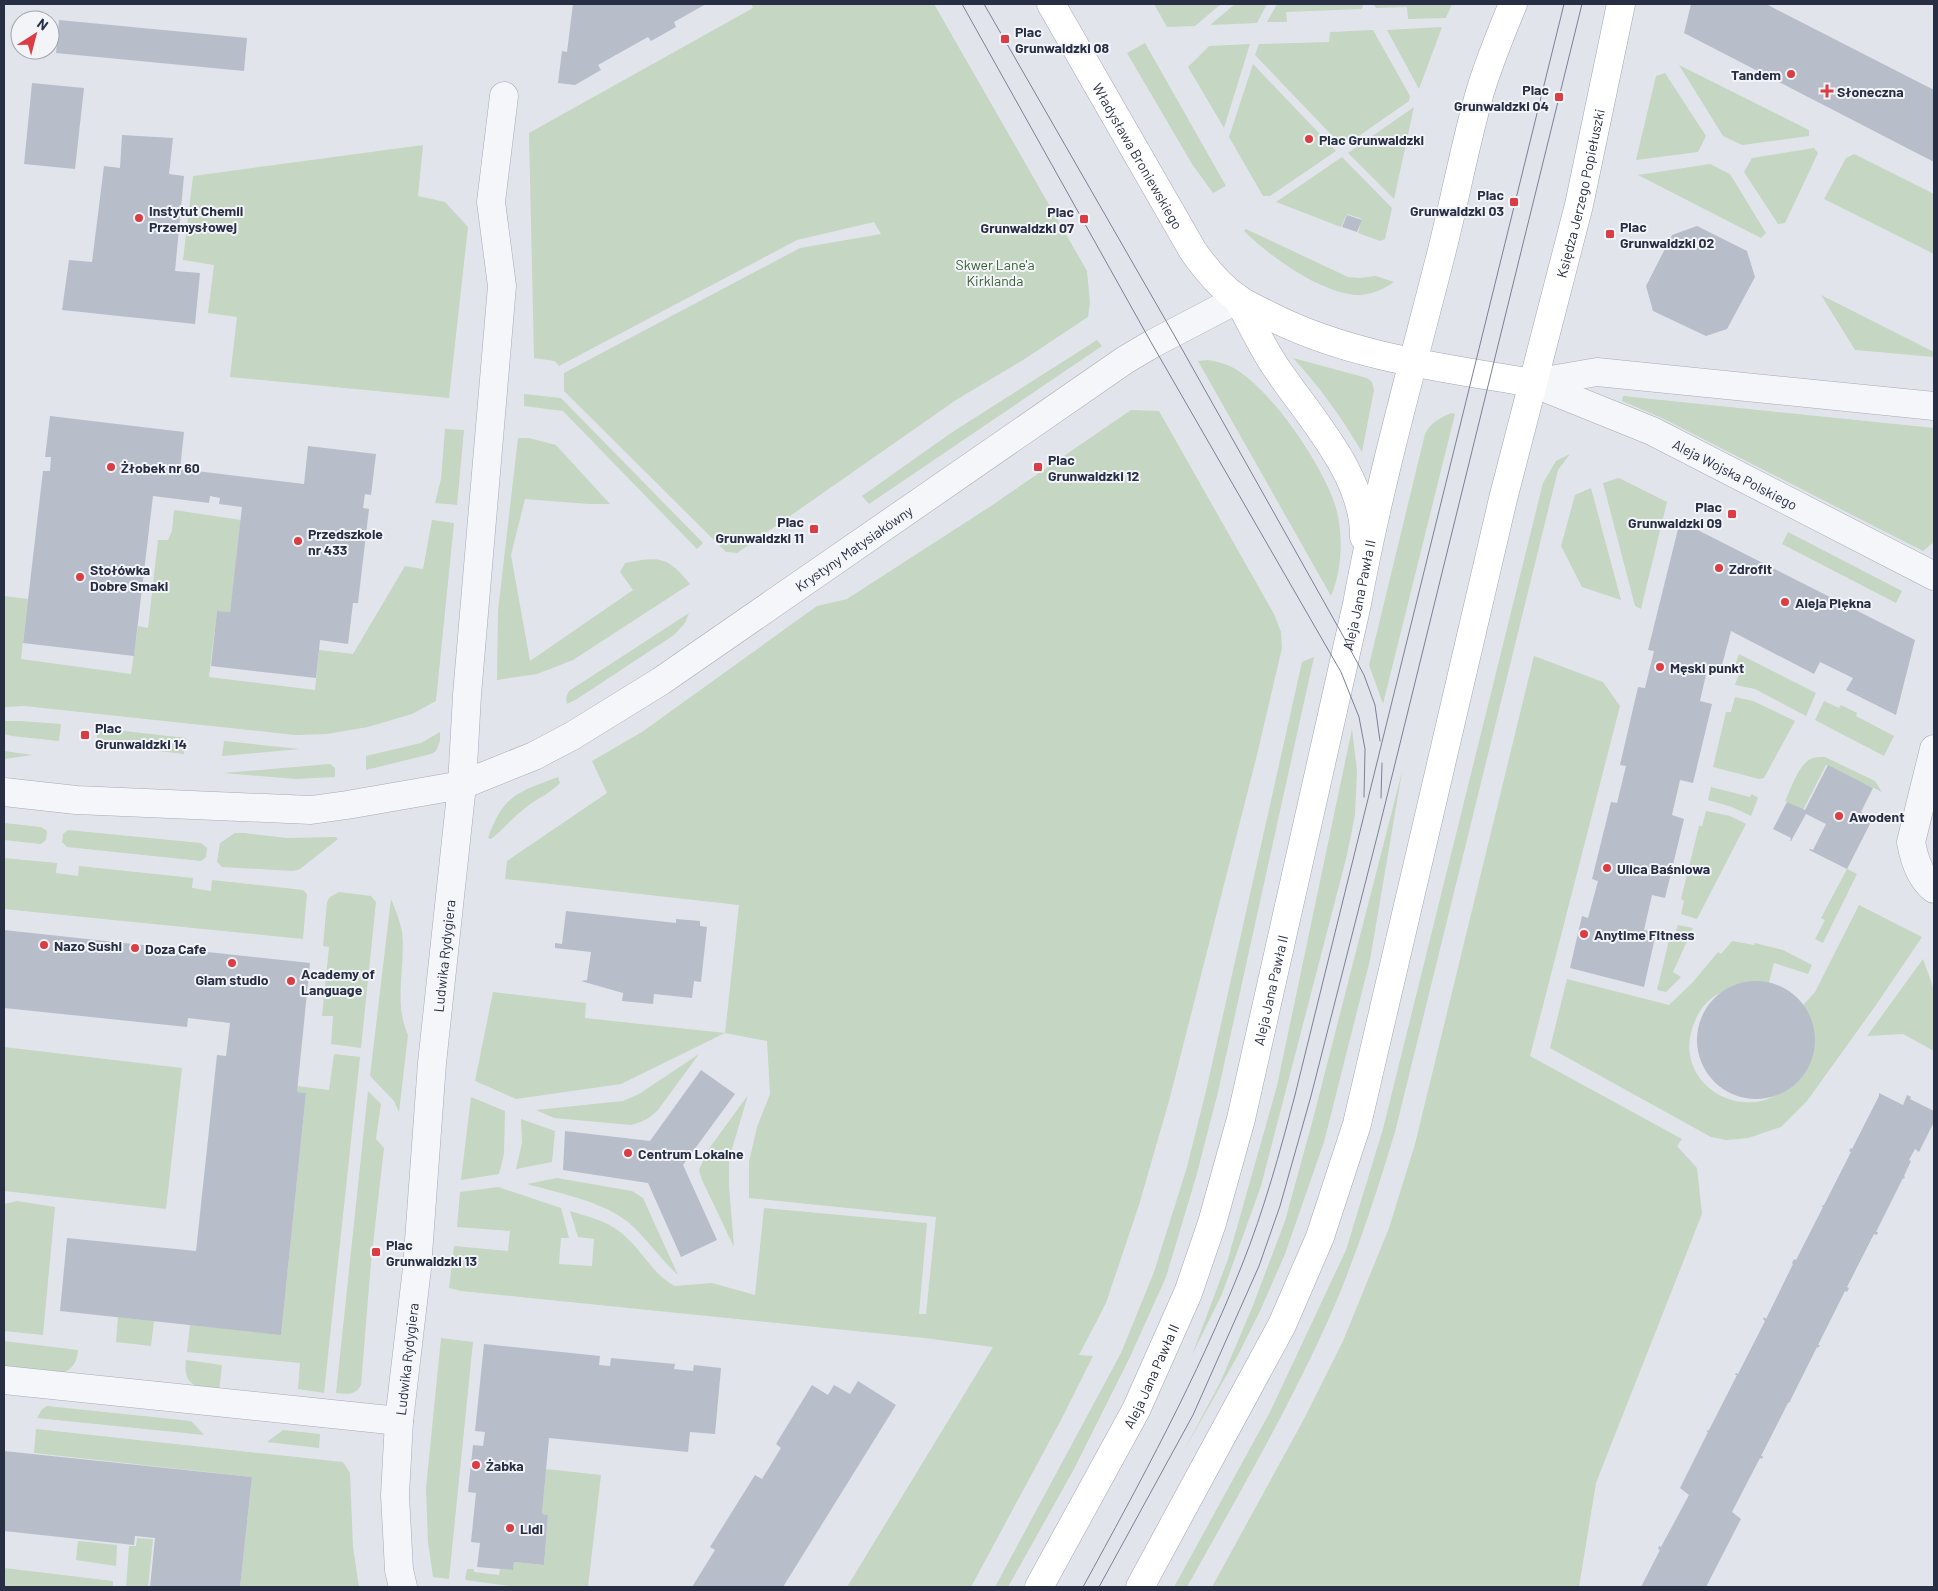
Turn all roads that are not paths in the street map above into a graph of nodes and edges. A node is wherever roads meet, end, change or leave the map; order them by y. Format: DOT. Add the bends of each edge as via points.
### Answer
graph roads {
  1 [pos="1051,4"];
  2 [pos="1513,4"];
  3 [pos="1621,4"];
  4 [pos="504,96"];
  5 [pos="1238,299"];
  6 [pos="1412,362"];
  7 [pos="1533,383"];
  8 [pos="1934,406"];
  9 [pos="1364,566"];
  10 [pos="1934,576"];
  11 [pos="1934,750"];
  12 [pos="462,785"];
  13 [pos="4,792"];
  14 [pos="1934,889"];
  15 [pos="4,1380"];
  16 [pos="399,1421"];
  17 [pos="403,1587"];
  18 [pos="1039,1587"];
  19 [pos="1140,1587"];
  1 -- 5 [label="main road, Władysława Broniewskiego" via="1193,251 1223,287"];
  2 -- 6 [label="main road" via="1480,92"];
  3 -- 7 [label="main road, Księdza Jerzego Popiełuszki" via="1579,205"];
  4 -- 12 [label="street, Ludwika Rydygiera" via="491,202 502,286"];
  5 -- 6 [label="main road, Władysława Broniewskiego" via="1308,334"];
  5 -- 9 [label="main road, Władysława Broniewskiego" via="1274,365 1316,422 1350,480 1364,524"];
  5 -- 12 [label="street, Krystyny Matysiakówny" via="1125,360 661,681 534,756"];
  6 -- 7 [label="main road, Aleja Wojska Polskiego"];
  6 -- 9 [label="main road, Aleja Jana Pawła II"];
  7 -- 8 [label="street, Aleja Wojska Polskiego" via="1597,372"];
  7 -- 10 [label="street, Aleja Wojska Polskiego" via="1652,431"];
  7 -- 19 [label="main road" via="1357,1124 1338,1184 1320,1237 1282,1325"];
  9 -- 18 [label="main road, Aleja Jana Pawła II" via="1241,1119 1212,1223 1188,1293 1136,1410"];
  11 -- 14 [label="street" via="1911,842 1919,869 1927,884"];
  12 -- 13 [label="street" via="311,810 76,800"];
  12 -- 16 [label="street, Ludwika Rydygiera" via="432,1063 416,1276"];
  15 -- 16 [label="street"];
  16 -- 17 [label="street, Ludwika Rydygiera" via="395,1495 399,1570"];
}
